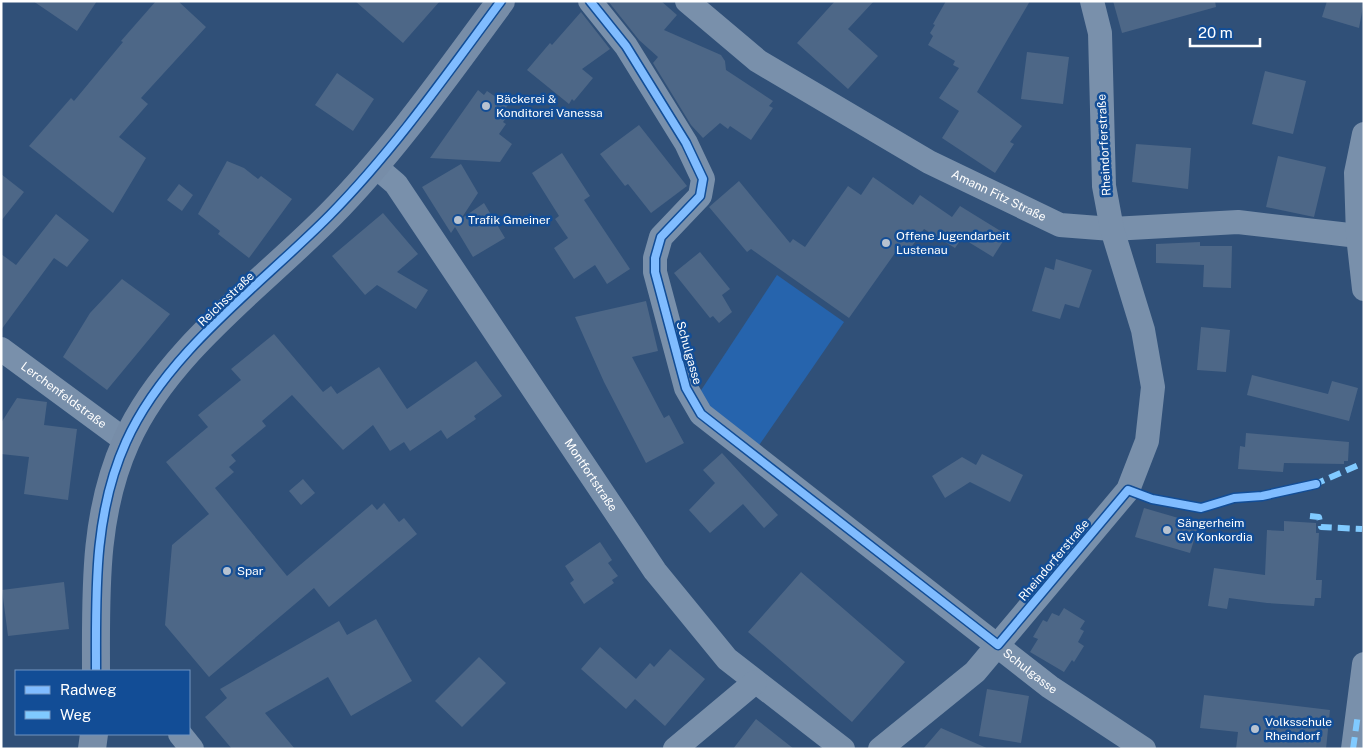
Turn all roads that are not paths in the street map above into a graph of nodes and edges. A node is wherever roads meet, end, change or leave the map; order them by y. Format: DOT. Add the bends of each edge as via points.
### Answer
graph roads {
  1 [pos="501,1"];
  2 [pos="590,1"];
  3 [pos="687,1"];
  4 [pos="1092,1"];
  5 [pos="1364,134"];
  6 [pos="375,166"];
  7 [pos="1112,229"];
  8 [pos="1358,236"];
  9 [pos="1364,289"];
  10 [pos="1,349"];
  11 [pos="126,441"];
  12 [pos="998,645"];
  13 [pos="1364,664"];
  14 [pos="96,670"];
  15 [pos="755,682"];
  16 [pos="94,735"];
  17 [pos="181,735"];
  18 [pos="92,749"];
  19 [pos="192,749"];
  20 [pos="675,749"];
  21 [pos="843,749"];
  22 [pos="880,749"];
  23 [pos="1144,749"];
  24 [pos="1353,749"];
  1 -- 6 [label="main road, Reichsstraße"];
  2 -- 12 [label="street, Schulgasse" via="626,46 686,142 703,179 700,196 661,237 655,258 655,272 684,379 701,414"];
  3 -- 7 [label="street, Amann Fitz Straße" via="758,61 929,162 1060,225"];
  4 -- 7 [label="street, Rheindorferstraße" via="1100,33 1104,186"];
  5 -- 8 [label="street" via="1356,173"];
  6 -- 11 [label="main road, Reichsstraße" via="331,214 182,356"];
  6 -- 15 [label="street, Montfortstraße" via="396,184 655,571 727,659"];
  7 -- 8 [label="street, Amann Fitz Straße" via="1238,222"];
  7 -- 12 [label="street, Rheindorferstraße" via="1143,330 1153,388 1147,441 1128,490"];
  8 -- 9 [label="street"];
  10 -- 11 [label="street, Lerchenfeldstraße"];
  11 -- 14 [label="main road, Reichsstraße" via="109,490 98,555"];
  12 -- 22 [label="street, Rheindorferstraße" via="975,672"];
  12 -- 23 [label="street, Schulgasse" via="1050,687"];
  13 -- 24 [label="street"];
  15 -- 20 [label="street"];
  15 -- 21 [label="street, Montfortstraße"];
  16 -- 18 [label="main road"];
  17 -- 19 [label="street"];
}
